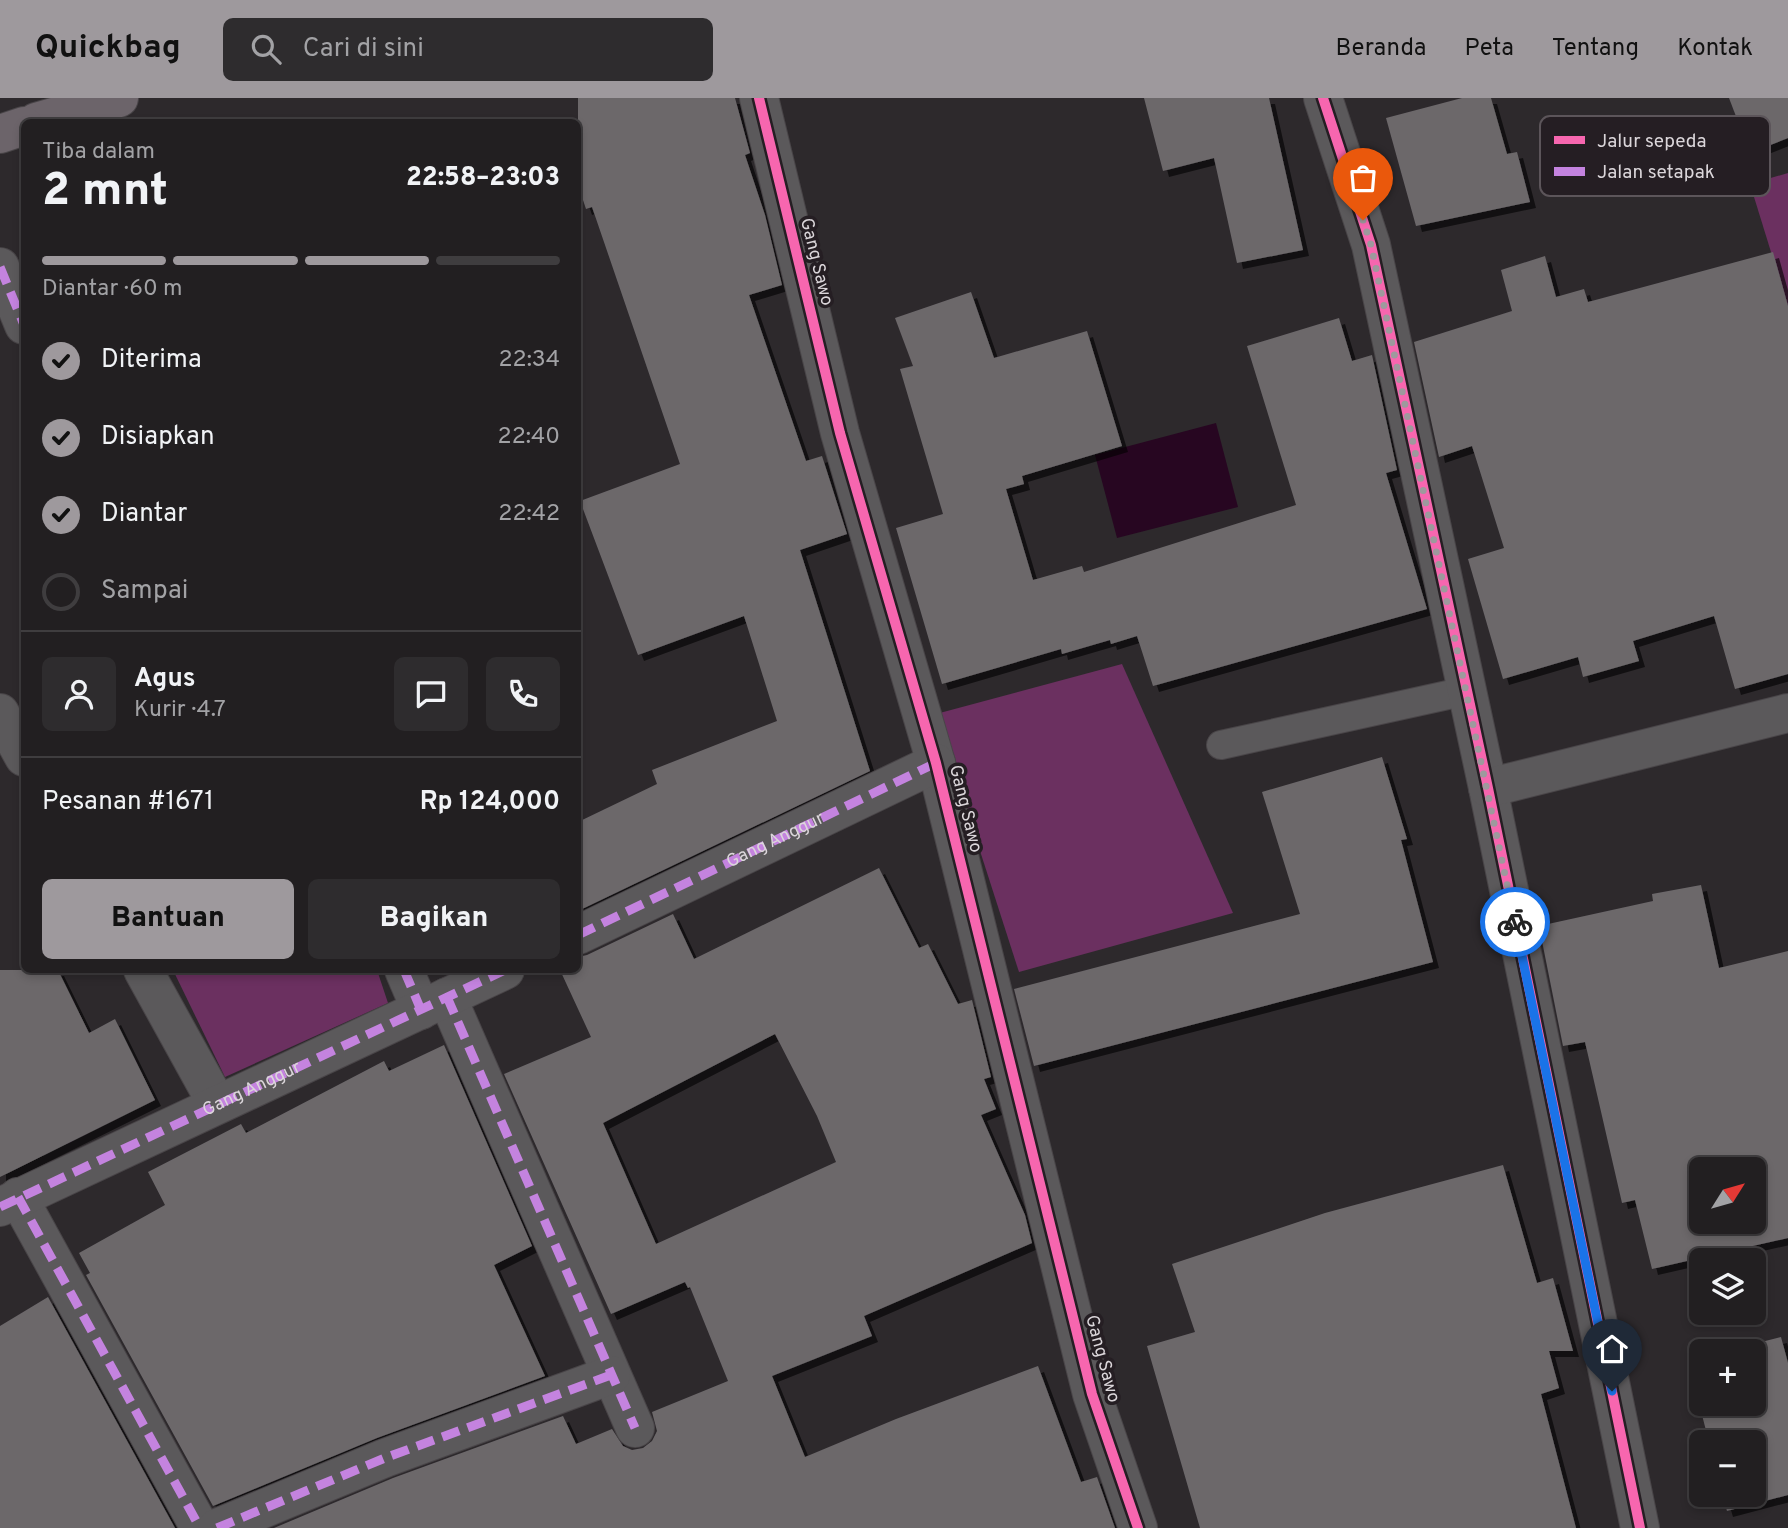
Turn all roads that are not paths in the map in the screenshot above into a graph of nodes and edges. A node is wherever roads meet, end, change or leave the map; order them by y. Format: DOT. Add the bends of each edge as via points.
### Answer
graph roads {
  1 [pos="119,98"];
  2 [pos="759,98"];
  3 [pos="1323,98"];
  4 [pos="46,119"];
  5 [pos="21,127"];
  6 [pos="0,134"];
  7 [pos="0,267"];
  8 [pos="21,318"];
  9 [pos="1466,691"];
  10 [pos="0,713"];
  11 [pos="1788,713"];
  12 [pos="1221,745"];
  13 [pos="21,752"];
  14 [pos="936,763"];
  15 [pos="1488,788"];
  16 [pos="581,934"];
  17 [pos="144,973"];
  18 [pos="407,973"];
  19 [pos="499,973"];
  20 [pos="434,1004"];
  21 [pos="217,1104"];
  22 [pos="9,1202"];
  23 [pos="611,1375"];
  24 [pos="635,1429"];
  25 [pos="200,1528"];
  26 [pos="217,1528"];
  27 [pos="1138,1528"];
  28 [pos="1640,1528"];
  1 -- 4 [label="main road"];
  2 -- 14 [label="street, Gang Sawo" via="840,433"];
  3 -- 9 [label="street" via="1371,245"];
  5 -- 6 [label="main road"];
  7 -- 8 [label="street"];
  9 -- 12 [label="lane"];
  9 -- 15 [label="street"];
  10 -- 13 [label="street"];
  11 -- 15 [label="street"];
  14 -- 16 [label="street, Gang Anggur"];
  14 -- 27 [label="street, Gang Sawo" via="1092,1394"];
  15 -- 28 [label="street"];
  17 -- 21 [label="street"];
  18 -- 20 [label="street"];
  19 -- 20 [label="street, Gang Anggur"];
  20 -- 21 [label="street, Gang Anggur"];
  20 -- 23 [label="street"];
  21 -- 22 [label="street, Gang Anggur"];
  22 -- 25 [label="street"];
  23 -- 24 [label="street"];
  23 -- 26 [label="street" via="385,1458"];
}
